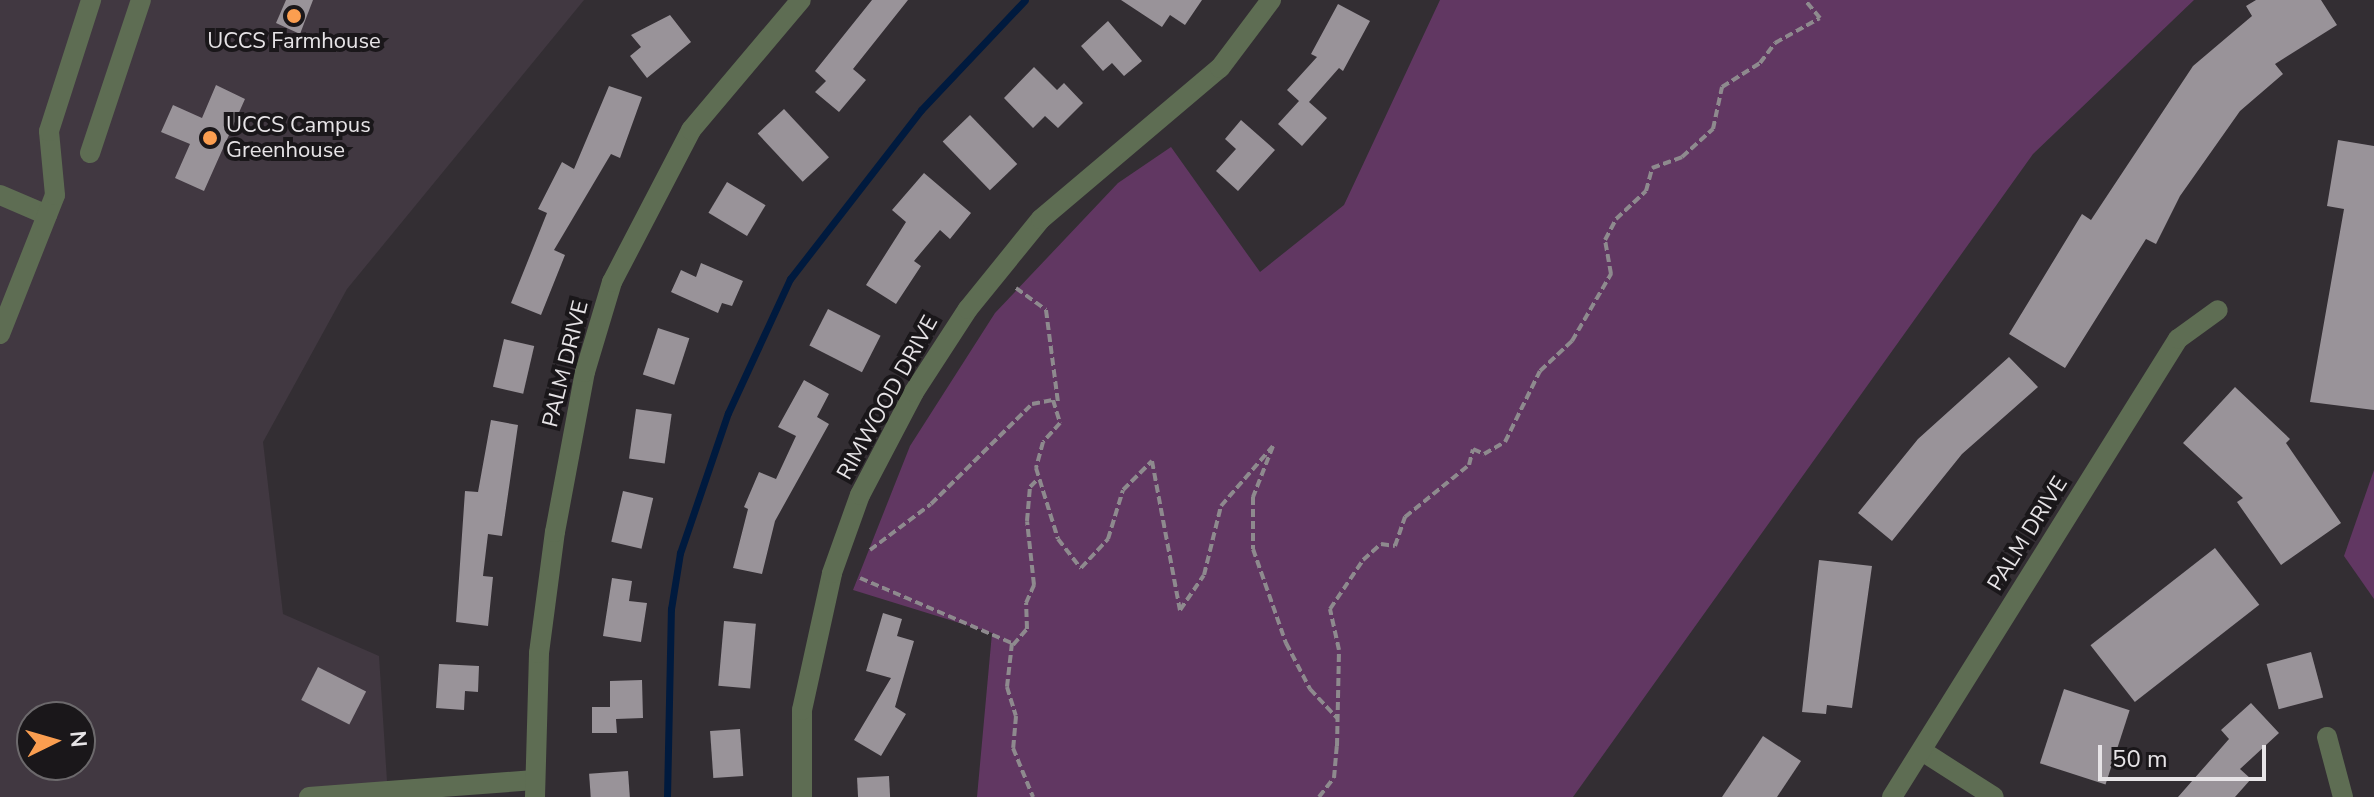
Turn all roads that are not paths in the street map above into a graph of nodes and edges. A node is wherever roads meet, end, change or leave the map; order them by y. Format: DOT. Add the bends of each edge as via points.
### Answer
graph roads {
  1 [pos="91,0"];
  2 [pos="141,0"];
  3 [pos="801,0"];
  4 [pos="1271,0"];
  5 [pos="90,153"];
  6 [pos="0,195"];
  7 [pos="47,215"];
  8 [pos="2218,310"];
  9 [pos="0,334"];
  10 [pos="2327,737"];
  11 [pos="1922,751"];
  12 [pos="534,788"];
  13 [pos="309,797"];
  14 [pos="802,797"];
  15 [pos="1892,797"];
  16 [pos="1994,797"];
  17 [pos="2341,797"];
  1 -- 7 [label="street" via="49,131 56,186"];
  2 -- 5 [label="street"];
  3 -- 12 [label="street, PALM DRIVE" via="691,130 612,282 585,372 555,532 539,653"];
  4 -- 14 [label="street, RIMWOOD DRIVE" via="1220,68 1041,219 968,309 914,392 860,495 832,573 802,710"];
  6 -- 7 [label="street"];
  7 -- 9 [label="street"];
  8 -- 11 [label="street, PALM DRIVE" via="2178,339"];
  10 -- 17 [label="street"];
  11 -- 15 [label="street, PALM DRIVE"];
  11 -- 16 [label="street"];
  12 -- 13 [label="street"];
}
